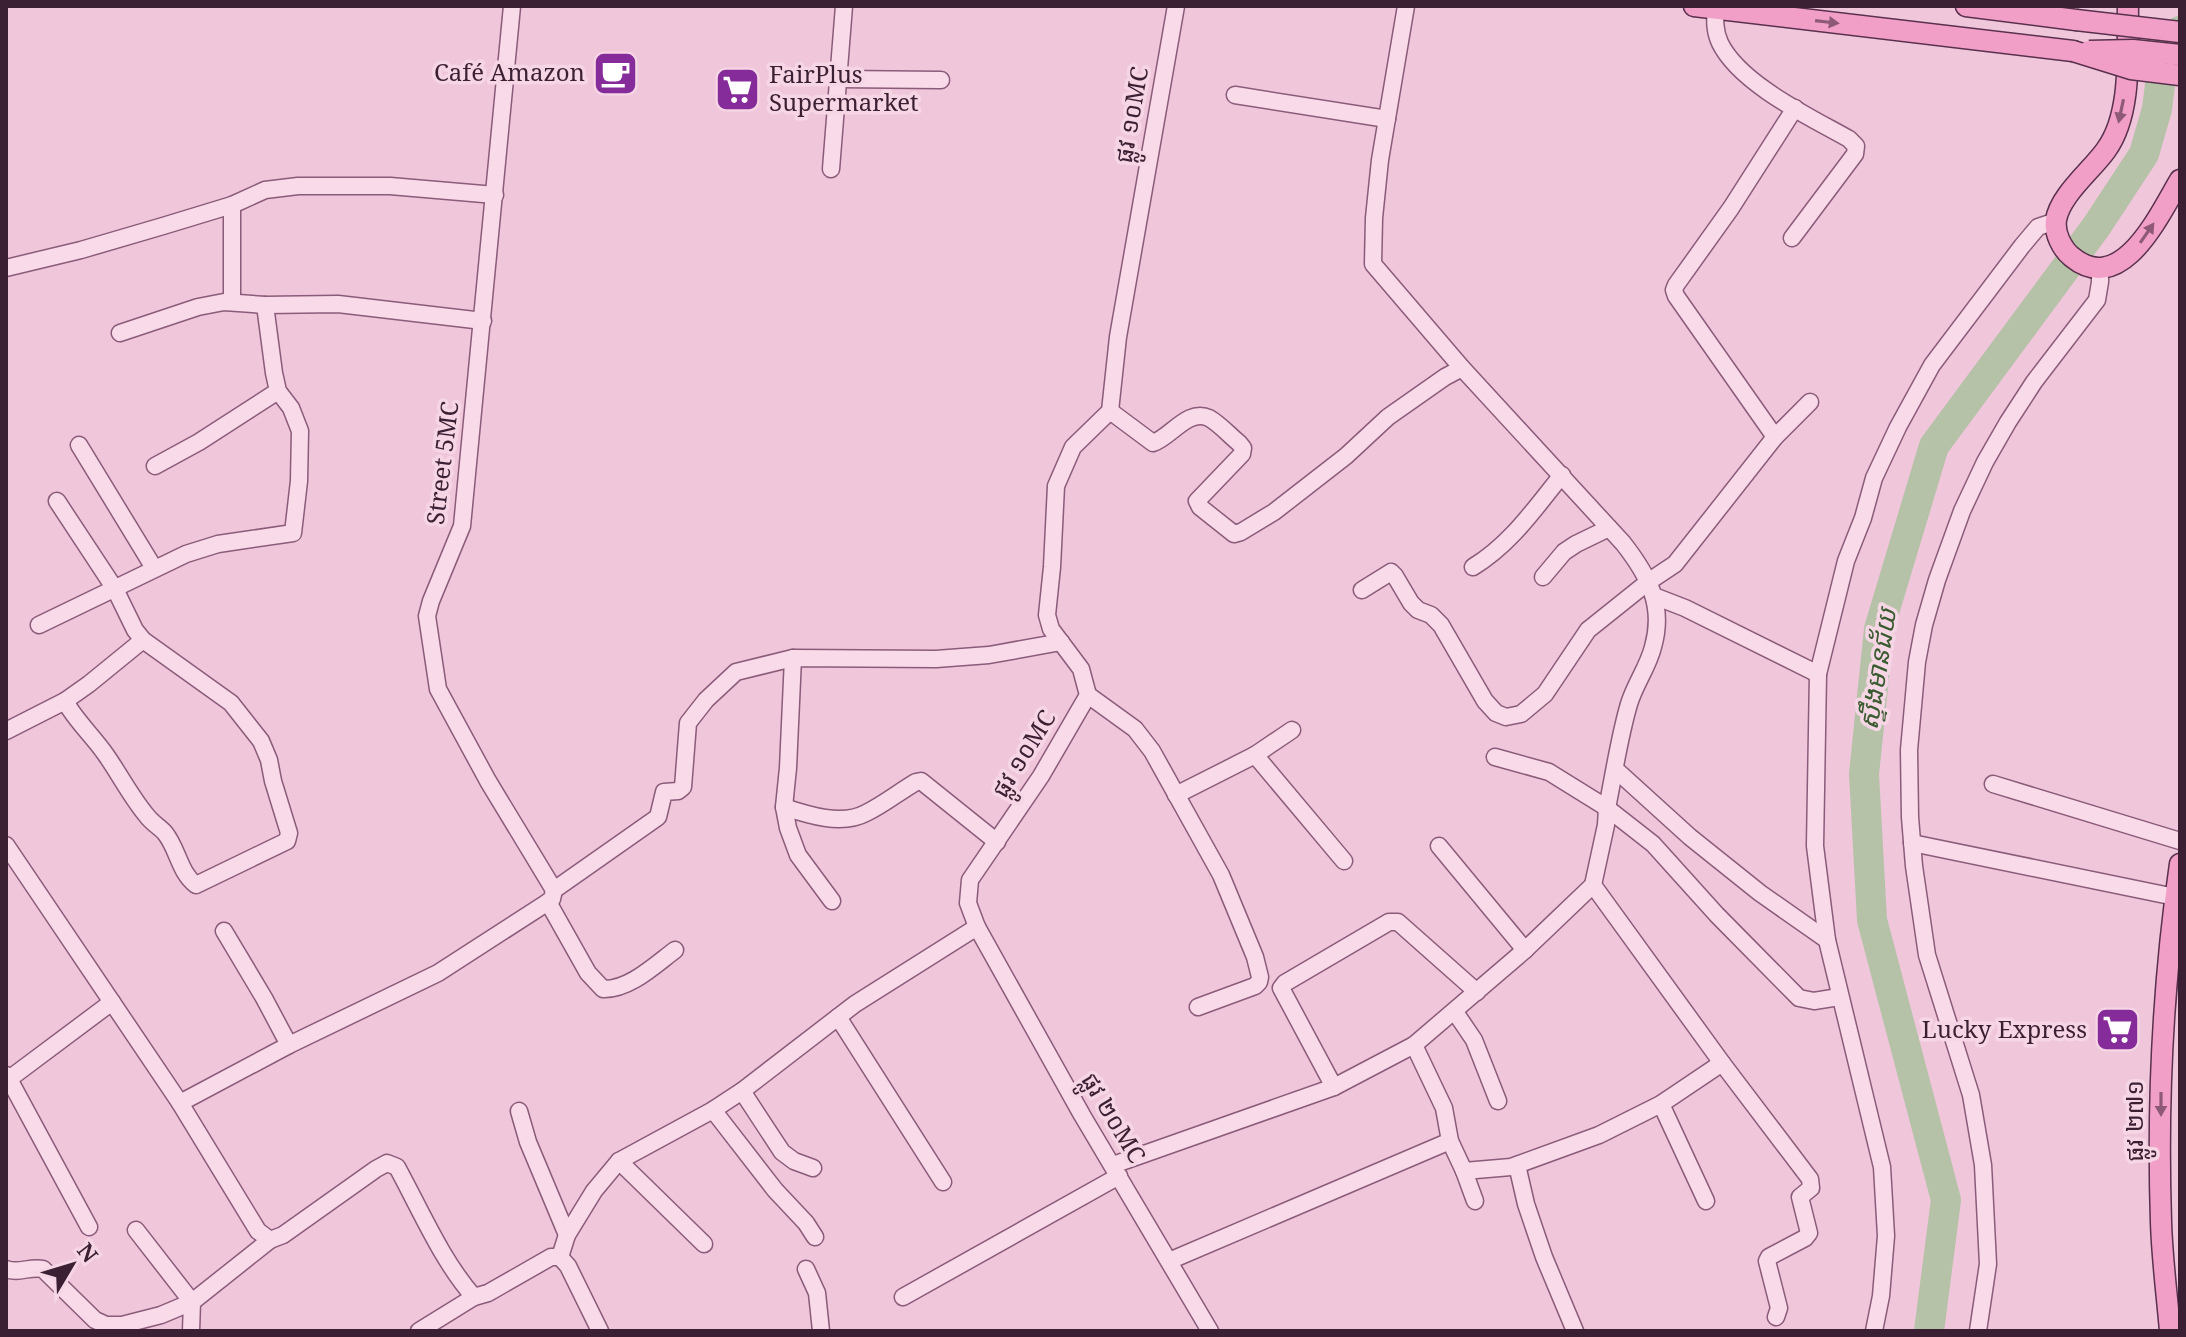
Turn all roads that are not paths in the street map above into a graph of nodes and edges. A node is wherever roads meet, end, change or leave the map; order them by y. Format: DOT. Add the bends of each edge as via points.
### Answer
graph roads {
  1 [pos="512,6"];
  2 [pos="844,6"];
  3 [pos="1176,6"];
  4 [pos="1406,6"];
  5 [pos="1694,6"];
  6 [pos="1966,6"];
  7 [pos="2128,6"];
  8 [pos="1716,7"];
  9 [pos="2180,32"];
  10 [pos="2073,51"];
  11 [pos="2180,55"];
  12 [pos="2180,75"];
  13 [pos="839,79"];
  14 [pos="941,80"];
  15 [pos="1235,95"];
  16 [pos="1795,108"];
  17 [pos="1387,119"];
  18 [pos="831,169"];
  19 [pos="2180,180"];
  20 [pos="495,195"];
  21 [pos="232,205"];
  22 [pos="2056,221"];
  23 [pos="1792,238"];
  24 [pos="6,268"];
  25 [pos="2099,268"];
  26 [pos="232,302"];
  27 [pos="265,305"];
  28 [pos="483,321"];
  29 [pos="120,333"];
  30 [pos="1462,368"];
  31 [pos="278,391"];
  32 [pos="1810,402"];
  33 [pos="1110,411"];
  34 [pos="1775,437"];
  35 [pos="79,445"];
  36 [pos="155,466"];
  37 [pos="1562,475"];
  38 [pos="57,501"];
  39 [pos="1609,528"];
  40 [pos="1473,567"];
  41 [pos="154,568"];
  42 [pos="1543,577"];
  43 [pos="115,589"];
  44 [pos="1651,589"];
  45 [pos="1362,590"];
  46 [pos="39,625"];
  47 [pos="143,640"];
  48 [pos="1061,642"];
  49 [pos="793,658"];
  50 [pos="1818,674"];
  51 [pos="1088,695"];
  52 [pos="65,701"];
  53 [pos="1292,730"];
  54 [pos="6,731"];
  55 [pos="1255,755"];
  56 [pos="1495,757"];
  57 [pos="1615,769"];
  58 [pos="1993,784"];
  59 [pos="1176,795"];
  60 [pos="784,807"];
  61 [pos="1607,808"];
  62 [pos="2180,841"];
  63 [pos="997,842"];
  64 [pos="1912,843"];
  65 [pos="6,845"];
  66 [pos="1439,846"];
  67 [pos="1344,861"];
  68 [pos="2180,864"];
  69 [pos="1593,885"];
  70 [pos="551,896"];
  71 [pos="2175,897"];
  72 [pos="832,901"];
  73 [pos="977,927"];
  74 [pos="224,931"];
  75 [pos="1827,940"];
  76 [pos="675,950"];
  77 [pos="1525,950"];
  78 [pos="1259,982"];
  79 [pos="1281,988"];
  80 [pos="1477,992"];
  81 [pos="1839,997"];
  82 [pos="112,1002"];
  83 [pos="1198,1007"];
  84 [pos="1455,1012"];
  85 [pos="838,1017"];
  86 [pos="2172,1027"];
  87 [pos="289,1045"];
  88 [pos="1414,1045"];
  89 [pos="1722,1063"];
  90 [pos="7,1078"];
  91 [pos="1334,1087"];
  92 [pos="742,1091"];
  93 [pos="1498,1101"];
  94 [pos="180,1103"];
  95 [pos="1661,1104"];
  96 [pos="713,1110"];
  97 [pos="519,1111"];
  98 [pos="1450,1141"];
  99 [pos="619,1161"];
  100 [pos="1517,1165"];
  101 [pos="813,1168"];
  102 [pos="1116,1170"];
  103 [pos="1464,1171"];
  104 [pos="943,1182"];
  105 [pos="1475,1201"];
  106 [pos="1706,1201"];
  107 [pos="89,1227"];
  108 [pos="136,1230"];
  109 [pos="567,1235"];
  110 [pos="815,1237"];
  111 [pos="270,1240"];
  112 [pos="704,1244"];
  113 [pos="560,1257"];
  114 [pos="1169,1261"];
  115 [pos="6,1269"];
  116 [pos="806,1269"];
  117 [pos="474,1297"];
  118 [pos="903,1297"];
  119 [pos="192,1302"];
  120 [pos="1776,1317"];
  121 [pos="191,1331"];
  122 [pos="419,1331"];
  123 [pos="600,1331"];
  124 [pos="821,1331"];
  125 [pos="1210,1331"];
  126 [pos="1575,1331"];
  127 [pos="1874,1331"];
  128 [pos="1978,1331"];
  129 [pos="2170,1331"];
  1 -- 20 [label="street, Street 5MC"];
  2 -- 13 [label="street"];
  3 -- 33 [label="street, ផ្លូវ ១០MC" via="1118,337"];
  4 -- 17 [label="street"];
  5 -- 8 [label="main road"];
  6 -- 9 [label="main road, bridge"];
  7 -- 22 [label="main road, one-way" via="2123,112 2108,149 2062,204"];
  8 -- 10 [label="main road, one-way"];
  8 -- 16 [label="street" via="1714,26 1733,61"];
  10 -- 11 [label="main road, bridge"];
  10 -- 12 [label="main road, bridge" via="2131,69"];
  13 -- 14 [label="street"];
  13 -- 18 [label="street"];
  15 -- 17 [label="street"];
  16 -- 23 [label="street" via="1856,146"];
  16 -- 34 [label="street" via="1674,290"];
  17 -- 30 [label="street" via="1373,264"];
  25 -- 19 [label="main road, one-way" via="2132,254"];
  20 -- 21 [label="street" via="390,186 298,186 265,190"];
  20 -- 28 [label="street, Street 5MC"];
  21 -- 24 [label="street"];
  21 -- 26 [label="street"];
  22 -- 25 [label="main road" via="2068,254"];
  22 -- 50 [label="street" via="2038,227 2013,258 1932,365 1898,427 1846,561"];
  25 -- 64 [label="street" via="2097,300 2034,382 1985,462 1937,580 1917,662 1909,750"];
  26 -- 27 [label="street"];
  26 -- 29 [label="street" via="198,307"];
  27 -- 28 [label="street" via="338,304"];
  27 -- 31 [label="street"];
  28 -- 70 [label="street, Street 5MC" via="462,526 427,616 438,689"];
  30 -- 33 [label="street" via="1388,417 1274,512 1234,534 1197,501 1242,454 1239,443 1208,418 1197,416 1153,443"];
  30 -- 37 [label="street"];
  31 -- 36 [label="street"];
  31 -- 41 [label="street" via="300,431 293,533 218,544"];
  32 -- 34 [label="street"];
  33 -- 48 [label="street" via="1073,447 1056,486 1047,615"];
  34 -- 44 [label="street"];
  35 -- 41 [label="street"];
  37 -- 39 [label="street"];
  37 -- 40 [label="street" via="1506,544"];
  38 -- 43 [label="street"];
  39 -- 42 [label="street" via="1564,552"];
  39 -- 44 [label="street" via="1643,569"];
  41 -- 43 [label="street"];
  43 -- 46 [label="street"];
  43 -- 47 [label="street"];
  44 -- 45 [label="street" via="1588,630 1545,694 1521,714 1506,717 1485,701 1441,625 1411,603 1391,572"];
  44 -- 50 [label="street"];
  44 -- 57 [label="street" via="1654,646 1630,702"];
  47 -- 52 [label="street"];
  47 -- 52 [label="street" via="231,703 261,741 287,841 196,885 163,830 136,803"];
  48 -- 49 [label="street" via="936,659"];
  48 -- 51 [label="street" via="1081,669"];
  49 -- 60 [label="street"];
  49 -- 70 [label="street" via="736,672 706,700 688,723 683,787 664,792 658,817"];
  50 -- 75 [label="street" via="1815,846"];
  51 -- 59 [label="street" via="1135,729"];
  51 -- 63 [label="street, ផ្លូវ ១០MC"];
  52 -- 54 [label="street"];
  53 -- 55 [label="street"];
  55 -- 59 [label="street"];
  55 -- 67 [label="street"];
  56 -- 61 [label="street" via="1549,772"];
  57 -- 61 [label="street"];
  57 -- 75 [label="street" via="1690,837"];
  58 -- 62 [label="street"];
  59 -- 78 [label="street" via="1221,875 1255,957"];
  60 -- 63 [label="street" via="848,819 921,781"];
  60 -- 72 [label="street" via="798,855"];
  61 -- 69 [label="street"];
  61 -- 81 [label="street" via="1653,844 1799,998"];
  63 -- 73 [label="street, ផ្លូវ ១០MC" via="970,880 968,903"];
  64 -- 71 [label="street"];
  64 -- 128 [label="street" via="1927,955 1971,1095 1983,1165 1988,1264"];
  65 -- 82 [label="street"];
  66 -- 77 [label="street"];
  68 -- 71 [label="main road, ផ្លូវ ២៧១"];
  69 -- 77 [label="street"];
  69 -- 89 [label="street"];
  70 -- 76 [label="street, Street 5MC" via="588,973 603,989 624,984"];
  70 -- 87 [label="street" via="438,973"];
  71 -- 86 [label="main road, ផ្លូវ ២៧១"];
  73 -- 85 [label="street"];
  73 -- 102 [label="street, ផ្លូវ ២០MC"];
  74 -- 87 [label="street"];
  75 -- 81 [label="street"];
  77 -- 80 [label="street"];
  78 -- 79 [label="street" via="1266,991"];
  78 -- 83 [label="street"];
  79 -- 80 [label="street" via="1389,922 1398,922"];
  79 -- 91 [label="street"];
  80 -- 84 [label="street"];
  81 -- 127 [label="street" via="1882,1167 1886,1236"];
  82 -- 90 [label="street"];
  82 -- 94 [label="street"];
  84 -- 88 [label="street"];
  84 -- 93 [label="street" via="1474,1040"];
  85 -- 92 [label="street"];
  85 -- 104 [label="street"];
  86 -- 129 [label="main road, ផ្លូវ ២៧១, one-way" via="2161,1066 2161,1223"];
  87 -- 94 [label="street"];
  88 -- 91 [label="street"];
  88 -- 98 [label="street" via="1444,1108"];
  89 -- 95 [label="street"];
  89 -- 120 [label="street" via="1812,1184 1800,1197 1809,1233 1767,1261 1779,1308"];
  90 -- 107 [label="street"];
  91 -- 102 [label="street"];
  92 -- 96 [label="street"];
  92 -- 101 [label="street" via="782,1152"];
  94 -- 111 [label="street" via="258,1231"];
  95 -- 100 [label="street" via="1599,1135"];
  95 -- 106 [label="street"];
  96 -- 99 [label="street"];
  96 -- 110 [label="street"];
  97 -- 109 [label="street"];
  98 -- 103 [label="street"];
  98 -- 114 [label="street"];
  99 -- 109 [label="street"];
  99 -- 112 [label="street"];
  100 -- 103 [label="street"];
  100 -- 126 [label="street" via="1544,1257"];
  102 -- 114 [label="street, ផ្លូវ ២០MC"];
  102 -- 118 [label="street"];
  103 -- 105 [label="street"];
  108 -- 119 [label="street"];
  109 -- 113 [label="street"];
  111 -- 117 [label="street" via="387,1163 397,1167"];
  111 -- 119 [label="street"];
  113 -- 117 [label="street"];
  113 -- 123 [label="street"];
  114 -- 125 [label="street, ផ្លូវ ២០MC"];
  115 -- 119 [label="street" via="43,1269 106,1325 161,1315"];
  116 -- 124 [label="street" via="817,1293"];
  117 -- 122 [label="street"];
  119 -- 121 [label="street"];
}
